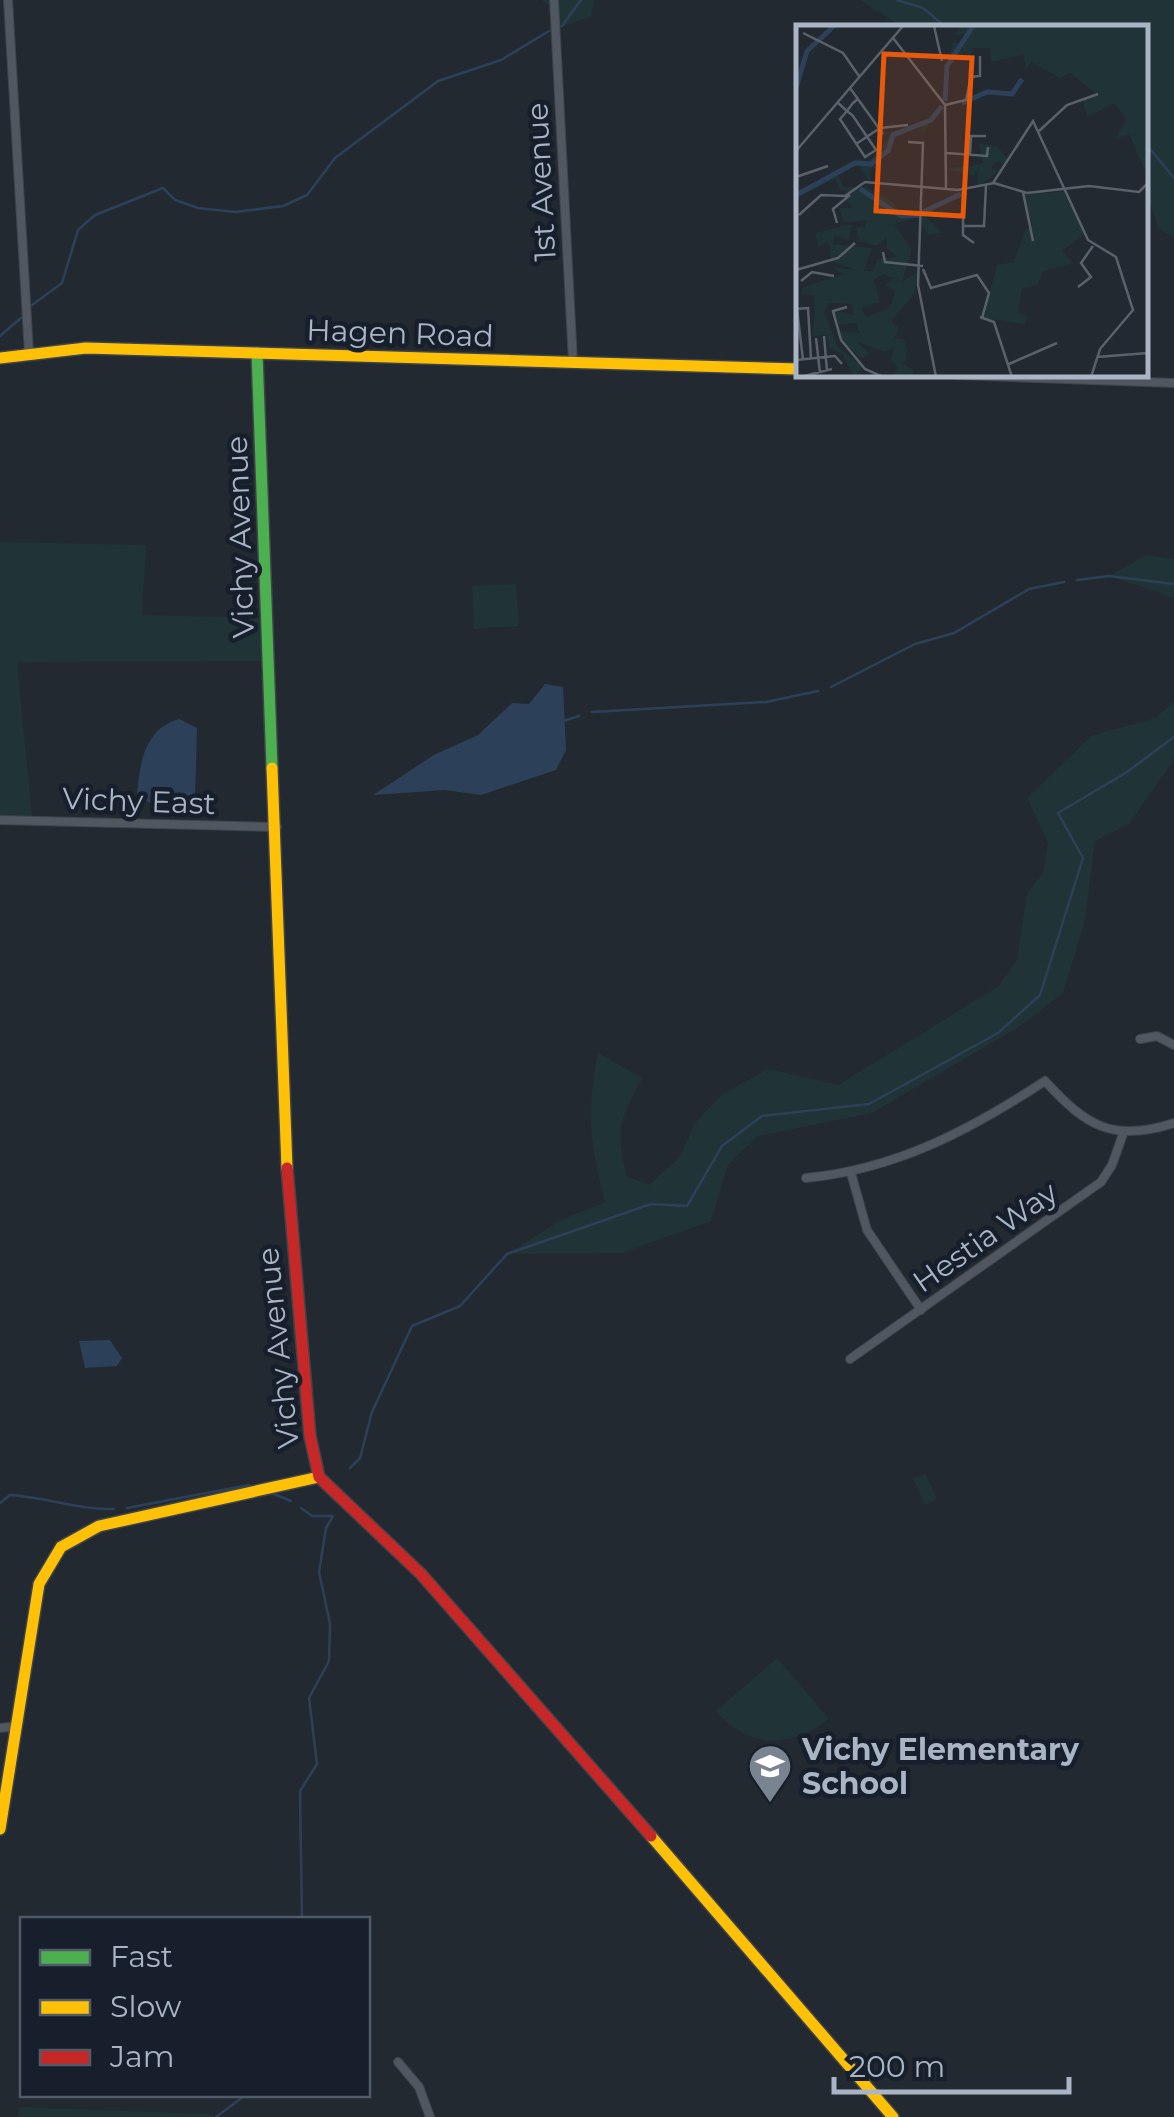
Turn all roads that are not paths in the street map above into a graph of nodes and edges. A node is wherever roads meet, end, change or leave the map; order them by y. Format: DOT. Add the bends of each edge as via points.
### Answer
graph roads {
  1 [pos="8,0"];
  2 [pos="554,0"];
  3 [pos="29,352"];
  4 [pos="257,354"];
  5 [pos="0,358"];
  6 [pos="573,362"];
  7 [pos="796,370"];
  8 [pos="1051,378"];
  9 [pos="1174,382"];
  10 [pos="0,820"];
  11 [pos="276,827"];
  12 [pos="1140,1039"];
  13 [pos="1174,1046"];
  14 [pos="1174,1124"];
  15 [pos="1122,1134"];
  16 [pos="850,1172"];
  17 [pos="806,1178"];
  18 [pos="920,1310"];
  19 [pos="850,1359"];
  20 [pos="319,1477"];
  21 [pos="18,1726"];
  22 [pos="0,1728"];
  23 [pos="0,1830"];
  24 [pos="398,2062"];
  25 [pos="430,2117"];
  26 [pos="893,2117"];
  1 -- 3 [label="street"];
  2 -- 6 [label="street, 1st Avenue"];
  3 -- 4 [label="street, Hagen Road"];
  3 -- 5 [label="street, Hagen Road"];
  4 -- 6 [label="street, Hagen Road"];
  4 -- 11 [label="street, Vichy Avenue"];
  6 -- 7 [label="street, Hagen Road"];
  8 -- 9 [label="street"];
  10 -- 11 [label="street, Vichy East"];
  11 -- 20 [label="street, Vichy Avenue" via="288,1205"];
  12 -- 13 [label="street" via="1157,1036"];
  14 -- 15 [label="street"];
  15 -- 16 [label="street" via="1071,1108 1046,1081 949,1139"];
  15 -- 18 [label="street, Hestia Way" via="1100,1182"];
  16 -- 17 [label="street"];
  16 -- 18 [label="street" via="867,1230"];
  18 -- 19 [label="street, Hestia Way"];
  20 -- 21 [label="street" via="99,1526 60,1544 39,1584"];
  20 -- 26 [label="street, Vichy Avenue" via="420,1574 524,1689"];
  21 -- 22 [label="street"];
  21 -- 23 [label="street"];
  24 -- 25 [label="street" via="419,2087"];
}
